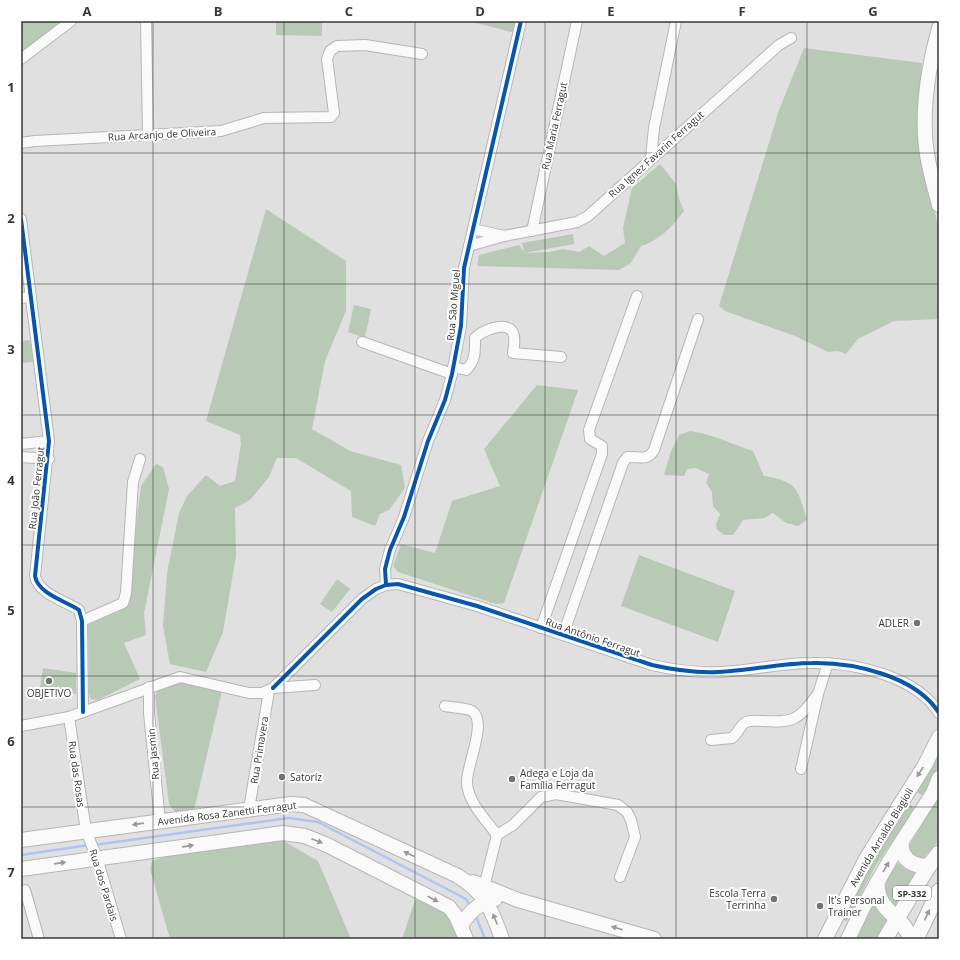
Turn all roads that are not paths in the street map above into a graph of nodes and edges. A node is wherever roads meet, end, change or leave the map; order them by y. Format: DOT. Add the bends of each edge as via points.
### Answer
graph roads {
  1 [pos="71,21"];
  2 [pos="146,21"];
  3 [pos="521,21"];
  4 [pos="577,21"];
  5 [pos="676,21"];
  6 [pos="939,28"];
  7 [pos="791,38"];
  8 [pos="422,54"];
  9 [pos="21,59"];
  10 [pos="148,135"];
  11 [pos="21,143"];
  12 [pos="651,158"];
  13 [pos="939,204"];
  14 [pos="21,219"];
  15 [pos="473,229"];
  16 [pos="532,231"];
  17 [pos="504,236"];
  18 [pos="469,246"];
  19 [pos="637,296"];
  20 [pos="26,298"];
  21 [pos="698,319"];
  22 [pos="362,342"];
  23 [pos="561,357"];
  24 [pos="452,371"];
  25 [pos="49,442"];
  26 [pos="21,444"];
  27 [pos="21,457"];
  28 [pos="140,458"];
  29 [pos="49,459"];
  30 [pos="386,585"];
  31 [pos="82,621"];
  32 [pos="541,628"];
  33 [pos="563,635"];
  34 [pos="828,663"];
  35 [pos="314,685"];
  36 [pos="149,687"];
  37 [pos="271,689"];
  38 [pos="818,694"];
  39 [pos="444,706"];
  40 [pos="83,712"];
  41 [pos="939,713"];
  42 [pos="69,717"];
  43 [pos="21,726"];
  44 [pos="939,737"];
  45 [pos="711,740"];
  46 [pos="801,769"];
  47 [pos="939,778"];
  48 [pos="908,791"];
  49 [pos="927,803"];
  50 [pos="249,809"];
  51 [pos="160,821"];
  52 [pos="86,831"];
  53 [pos="497,835"];
  54 [pos="21,840"];
  55 [pos="901,845"];
  56 [pos="939,853"];
  57 [pos="97,858"];
  58 [pos="928,867"];
  59 [pos="21,869"];
  60 [pos="620,877"];
  61 [pos="877,883"];
  62 [pos="25,890"];
  63 [pos="939,891"];
  64 [pos="485,894"];
  65 [pos="897,919"];
  66 [pos="463,932"];
  67 [pos="828,933"];
  68 [pos="849,937"];
  69 [pos="39,939"];
  70 [pos="120,939"];
  71 [pos="502,939"];
  72 [pos="654,939"];
  73 [pos="885,939"];
  74 [pos="911,939"];
  75 [pos="916,939"];
  1 -- 9 [label="street"];
  2 -- 10 [label="street"];
  3 -- 15 [label="street, Rua São Miguel"];
  4 -- 16 [label="street, Rua Maria Ferragut"];
  5 -- 12 [label="street" via="654,128"];
  6 -- 13 [label="main road" via="928,87 925,134"];
  7 -- 12 [label="street, Rua Ignez Favarin Ferragut" via="779,45"];
  8 -- 10 [label="street, Rua Arcanjo de Oliveira" via="366,45 337,46 330,50 327,59 334,113 331,117 264,118 221,131"];
  10 -- 11 [label="street, Rua Arcanjo de Oliveira"];
  12 -- 16 [label="street, Rua Ignez Favarin Ferragut" via="588,216 577,222"];
  14 -- 20 [label="street, Rua João Ferragut"];
  15 -- 17 [label="street, Rua Ignez Favarin Ferragut"];
  15 -- 18 [label="street, Rua São Miguel"];
  16 -- 17 [label="street, Rua Ignez Favarin Ferragut"];
  17 -- 18 [label="street, Rua Ignez Favarin Ferragut"];
  18 -- 24 [label="street, Rua São Miguel" via="464,268 461,326"];
  19 -- 32 [label="street" via="589,430 590,439 602,446 602,454"];
  20 -- 25 [label="street, Rua João Ferragut"];
  21 -- 33 [label="street" via="651,456 646,459 627,457 623,463"];
  22 -- 24 [label="street"];
  23 -- 24 [label="street" via="513,353 515,338 512,331 499,328 481,332 475,338 472,364 466,370"];
  24 -- 30 [label="street, Rua São Miguel" via="445,400 390,550 385,569"];
  25 -- 26 [label="street"];
  25 -- 29 [label="street, Rua João Ferragut"];
  27 -- 29 [label="street"];
  28 -- 31 [label="street" via="133,482 126,593 123,603"];
  29 -- 31 [label="street, Rua João Ferragut" via="36,580 42,589 79,610"];
  30 -- 32 [label="street, Rua Antônio Ferragut" via="398,584 477,606"];
  30 -- 37 [label="street, Rua Antônio Ferragut" via="366,595 346,612"];
  31 -- 40 [label="street"];
  32 -- 33 [label="street, Rua Antônio Ferragut"];
  33 -- 34 [label="street, Rua Antônio Ferragut" via="681,672 719,672"];
  34 -- 38 [label="street"];
  34 -- 41 [label="street, Rua Antônio Ferragut" via="902,681 932,702"];
  35 -- 37 [label="street"];
  36 -- 37 [label="street" via="180,677 249,693"];
  36 -- 40 [label="street"];
  36 -- 51 [label="street, Rua Jasmin" via="149,713"];
  37 -- 50 [label="street, Rua Primavera"];
  38 -- 45 [label="street" via="805,711 794,719 783,723 746,722 732,738"];
  38 -- 46 [label="street"];
  39 -- 53 [label="street" via="471,711 476,715 479,726 467,781 469,796"];
  40 -- 42 [label="street"];
  42 -- 43 [label="street"];
  42 -- 52 [label="street, Rua das Rosas"];
  44 -- 48 [label="main road, Avenida Arnaldo Biagioli, one-way"];
  47 -- 49 [label="main road, Avenida Arnaldo Biagioli"];
  48 -- 49 [label="main road" via="912,796"];
  48 -- 67 [label="main road, Avenida Arnaldo Biagioli" via="867,857"];
  49 -- 55 [label="main road, Avenida Arnaldo Biagioli"];
  50 -- 51 [label="main road, Avenida Rosa Zanetti Ferragut"];
  64 -- 50 [label="main road, Avenida Rosa Zanetti Ferragut, one-way" via="458,876 304,805"];
  51 -- 52 [label="main road, Avenida Rosa Zanetti Ferragut, one-way"];
  52 -- 54 [label="main road, Avenida Rosa Zanetti Ferragut"];
  52 -- 57 [label="street, Rua dos Pardais"];
  53 -- 60 [label="street" via="513,824 541,797 548,795 556,794 618,805 631,820 635,837"];
  53 -- 64 [label="street"];
  55 -- 58 [label="main road" via="902,854 907,861 913,865"];
  61 -- 55 [label="main road, Avenida Arnaldo Biagioli, one-way"];
  56 -- 58 [label="main road, SP-332"];
  59 -- 57 [label="main road, one-way"];
  57 -- 66 [label="main road, one-way" via="283,833 305,836 449,908 456,916"];
  57 -- 70 [label="street, Rua dos Pardais"];
  58 -- 65 [label="main road, SP-332"];
  61 -- 65 [label="main road" via="877,893 883,906"];
  61 -- 68 [label="main road, Avenida Arnaldo Biagioli"];
  62 -- 69 [label="street"];
  75 -- 63 [label="main road, SP-332, one-way"];
  64 -- 66 [label="main road"];
  71 -- 64 [label="main road, Avenida Rosa Zanetti Ferragut, one-way"];
  72 -- 64 [label="main road, one-way" via="518,900 500,899"];
  65 -- 73 [label="main road, SP-332"];
  65 -- 74 [label="main road" via="907,929"];
  67 -- 68 [label="main road" via="838,926"];
}
